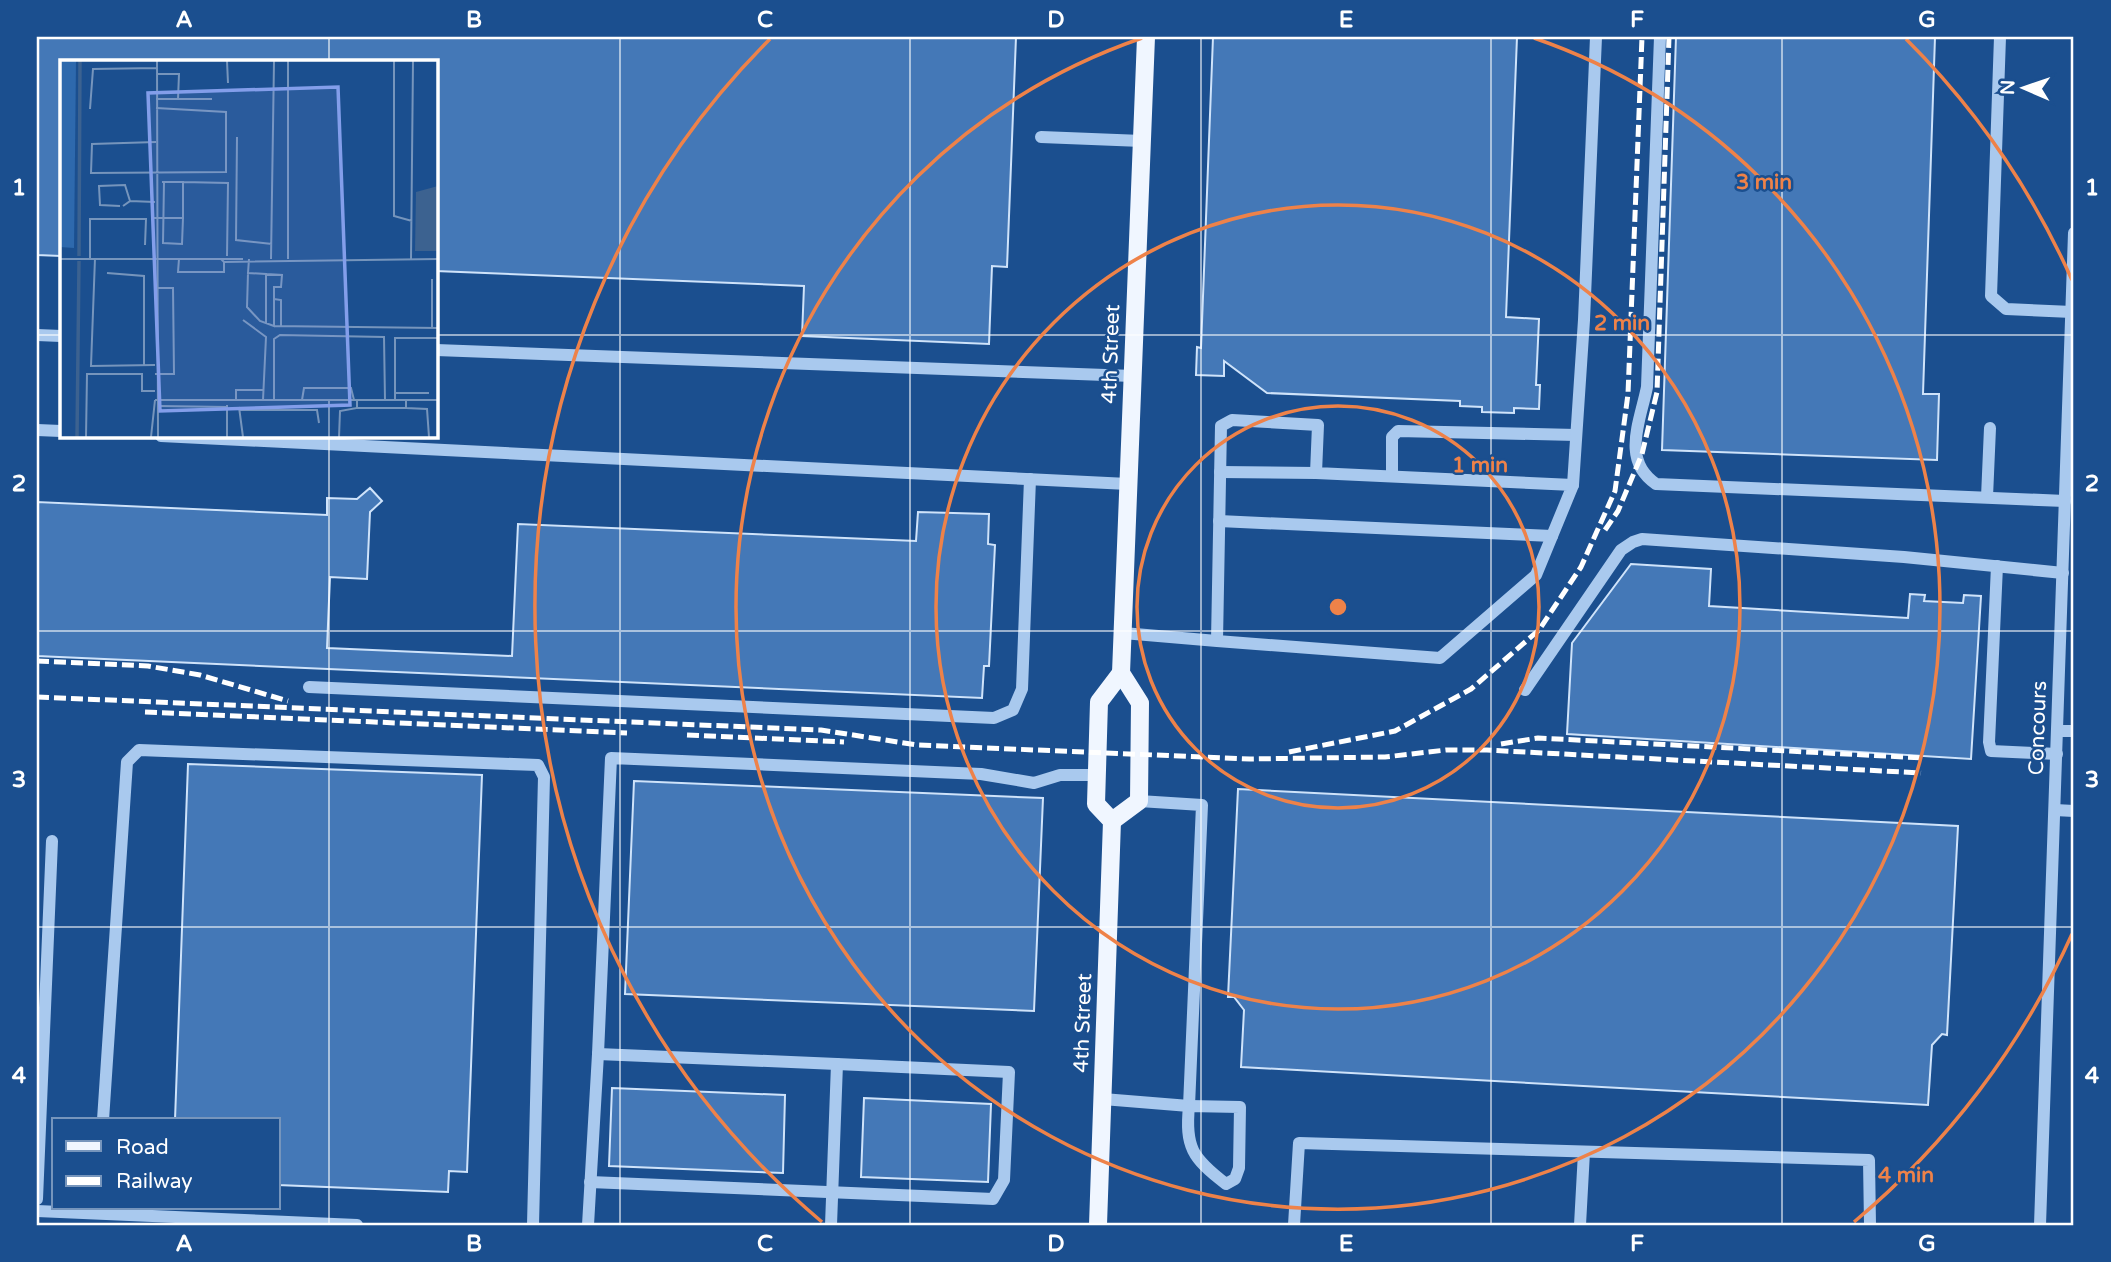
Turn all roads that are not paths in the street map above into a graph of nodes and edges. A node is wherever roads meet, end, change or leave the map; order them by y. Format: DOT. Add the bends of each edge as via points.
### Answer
graph roads {
  1 [pos="1146,37"];
  2 [pos="1596,37"];
  3 [pos="1660,37"];
  4 [pos="2000,37"];
  5 [pos="1041,137"];
  6 [pos="1142,141"];
  7 [pos="2074,233"];
  8 [pos="2071,312"];
  9 [pos="37,335"];
  10 [pos="60,336"];
  11 [pos="438,350"];
  12 [pos="1133,376"];
  13 [pos="1990,428"];
  14 [pos="37,429"];
  15 [pos="60,431"];
  16 [pos="1576,435"];
  17 [pos="201,438"];
  18 [pos="1220,472"];
  19 [pos="1316,473"];
  20 [pos="1392,476"];
  21 [pos="1030,479"];
  22 [pos="1128,484"];
  23 [pos="1573,485"];
  24 [pos="1987,497"];
  25 [pos="2065,501"];
  26 [pos="1219,521"];
  27 [pos="1552,536"];
  28 [pos="1997,566"];
  29 [pos="2063,573"];
  30 [pos="1123,633"];
  31 [pos="1217,641"];
  32 [pos="1121,673"];
  33 [pos="309,688"];
  34 [pos="1525,690"];
  35 [pos="2057,731"];
  36 [pos="2074,731"];
  37 [pos="2057,754"];
  38 [pos="1096,775"];
  39 [pos="1139,801"];
  40 [pos="2055,810"];
  41 [pos="2074,811"];
  42 [pos="1112,821"];
  43 [pos="52,841"];
  44 [pos="598,1054"];
  45 [pos="837,1064"];
  46 [pos="40,1065"];
  47 [pos="1103,1099"];
  48 [pos="1189,1105"];
  49 [pos="103,1118"];
  50 [pos="1584,1152"];
  51 [pos="590,1182"];
  52 [pos="832,1192"];
  53 [pos="37,1199"];
  54 [pos="37,1211"];
  55 [pos="99,1211"];
  56 [pos="248,1223"];
  57 [pos="324,1224"];
  58 [pos="357,1225"];
  59 [pos="533,1225"];
  60 [pos="588,1225"];
  61 [pos="831,1225"];
  62 [pos="1098,1225"];
  63 [pos="1294,1225"];
  64 [pos="1580,1225"];
  65 [pos="1870,1225"];
  66 [pos="2040,1225"];
  1 -- 6 [label="main road, 4th Street"];
  2 -- 16 [label="street"];
  3 -- 24 [label="street" via="1647,387 1635,460 1645,476 1656,484"];
  4 -- 8 [label="street" via="1991,296 2006,309"];
  5 -- 6 [label="street"];
  6 -- 12 [label="main road, 4th Street"];
  7 -- 8 [label="street, Concours"];
  8 -- 25 [label="street, Concours"];
  9 -- 10 [label="street"];
  11 -- 12 [label="street"];
  12 -- 22 [label="main road, 4th Street"];
  13 -- 24 [label="street"];
  14 -- 15 [label="street"];
  16 -- 20 [label="street" via="1398,431 1392,438"];
  16 -- 23 [label="street"];
  17 -- 21 [label="street"];
  18 -- 19 [label="street"];
  18 -- 19 [label="street" via="1221,426 1232,420 1318,425"];
  18 -- 26 [label="street"];
  19 -- 20 [label="street"];
  20 -- 23 [label="street"];
  21 -- 22 [label="street"];
  21 -- 33 [label="street" via="1022,688 1013,710 994,718"];
  22 -- 30 [label="main road, 4th Street"];
  23 -- 27 [label="street"];
  24 -- 25 [label="street"];
  25 -- 29 [label="street, Concours"];
  26 -- 27 [label="street"];
  26 -- 31 [label="street"];
  27 -- 31 [label="street" via="1536,575 1440,658"];
  28 -- 29 [label="street"];
  28 -- 34 [label="street" via="1642,539 1621,550"];
  28 -- 37 [label="street" via="1991,751"];
  29 -- 35 [label="street, Concours"];
  30 -- 31 [label="street"];
  30 -- 32 [label="main road, 4th Street"];
  32 -- 38 [label="main road" via="1099,702"];
  32 -- 39 [label="main road" via="1140,703"];
  35 -- 36 [label="street"];
  35 -- 37 [label="street, Concours"];
  37 -- 40 [label="street, Concours"];
  38 -- 42 [label="main road" via="1096,804"];
  38 -- 44 [label="street" via="1060,775 1034,783 981,774 611,758"];
  39 -- 42 [label="main road"];
  39 -- 48 [label="street" via="1202,805"];
  40 -- 41 [label="street"];
  40 -- 66 [label="street, Concours"];
  42 -- 47 [label="main road, 4th Street"];
  43 -- 46 [label="street"];
  44 -- 45 [label="street"];
  44 -- 51 [label="street"];
  45 -- 52 [label="street"];
  45 -- 52 [label="street" via="1009,1072 1004,1180 993,1199"];
  46 -- 53 [label="street"];
  47 -- 48 [label="street"];
  47 -- 62 [label="main road, 4th Street"];
  48 -- 48 [label="street" via="1188,1142 1194,1152 1226,1184 1235,1180 1240,1107"];
  49 -- 59 [label="street" via="127,762 139,750 538,765 544,777"];
  50 -- 63 [label="street" via="1299,1143"];
  50 -- 64 [label="street"];
  50 -- 65 [label="street" via="1870,1160"];
  51 -- 52 [label="street"];
  51 -- 60 [label="street"];
  52 -- 61 [label="street"];
  54 -- 55 [label="street"];
  55 -- 56 [label="street"];
  56 -- 57 [label="street"];
  57 -- 58 [label="street"];
}
